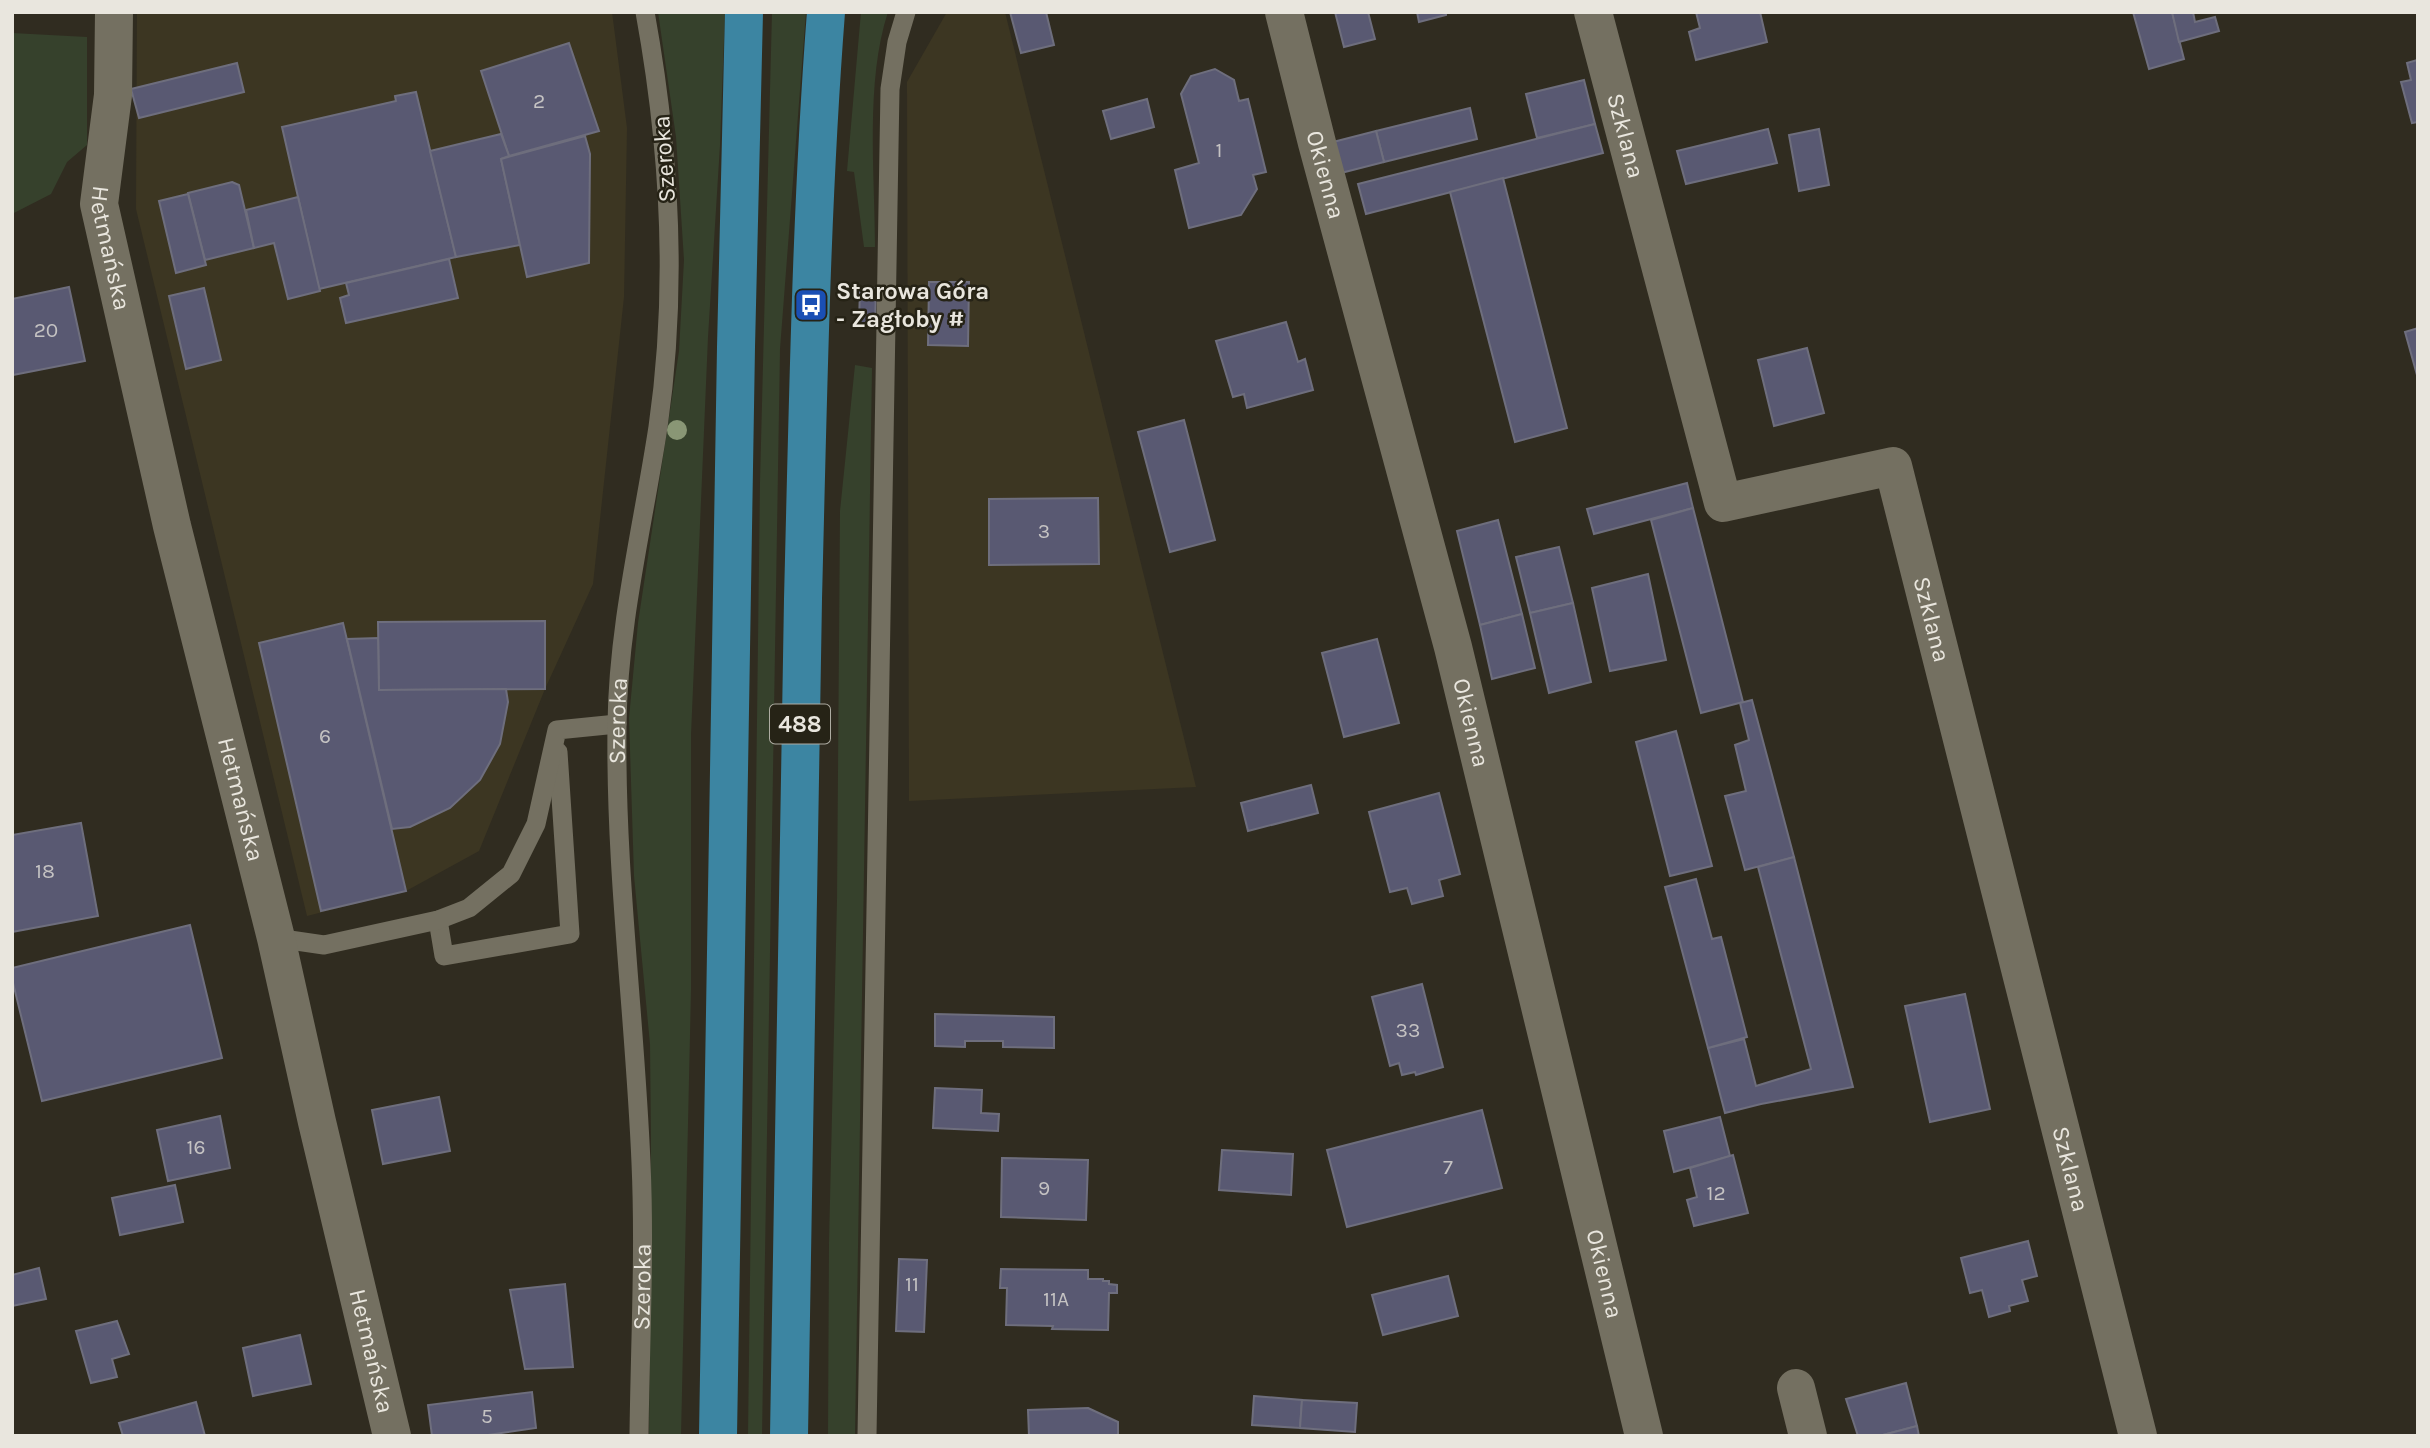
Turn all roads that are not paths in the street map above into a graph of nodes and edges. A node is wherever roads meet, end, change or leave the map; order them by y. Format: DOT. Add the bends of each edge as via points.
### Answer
graph roads {
  1 [pos="114,12"];
  2 [pos="645,12"];
  3 [pos="744,12"];
  4 [pos="826,12"];
  5 [pos="906,12"];
  6 [pos="1284,12"];
  7 [pos="1593,12"];
  8 [pos="617,724"];
  9 [pos="557,730"];
  10 [pos="438,920"];
  11 [pos="276,938"];
  12 [pos="1796,1388"];
  13 [pos="392,1436"];
  14 [pos="639,1436"];
  15 [pos="718,1436"];
  16 [pos="789,1436"];
  17 [pos="867,1436"];
  18 [pos="1644,1436"];
  19 [pos="1808,1436"];
  20 [pos="2138,1436"];
  1 -- 11 [label="street, Hetmańska" via="113,95 99,204 172,526"];
  2 -- 8 [label="lane, Szeroka" via="666,160 669,317 658,425 632,571"];
  3 -- 15 [label="main road"];
  4 -- 16 [label="main road, 488" via="807,418"];
  5 -- 17 [label="lane" via="890,89"];
  6 -- 18 [label="street, Okienna" via="1453,647"];
  7 -- 20 [label="street, Szklana" via="1723,503 1893,466"];
  8 -- 9 [label="lane"];
  8 -- 14 [label="lane, Szeroka" via="619,834 641,1164"];
  9 -- 10 [label="lane" via="536,824 511,874 469,908"];
  9 -- 10 [label="lane" via="570,934 444,956"];
  10 -- 11 [label="lane" via="324,945"];
  11 -- 13 [label="street, Hetmańska"];
  12 -- 19 [label="street"];
}
